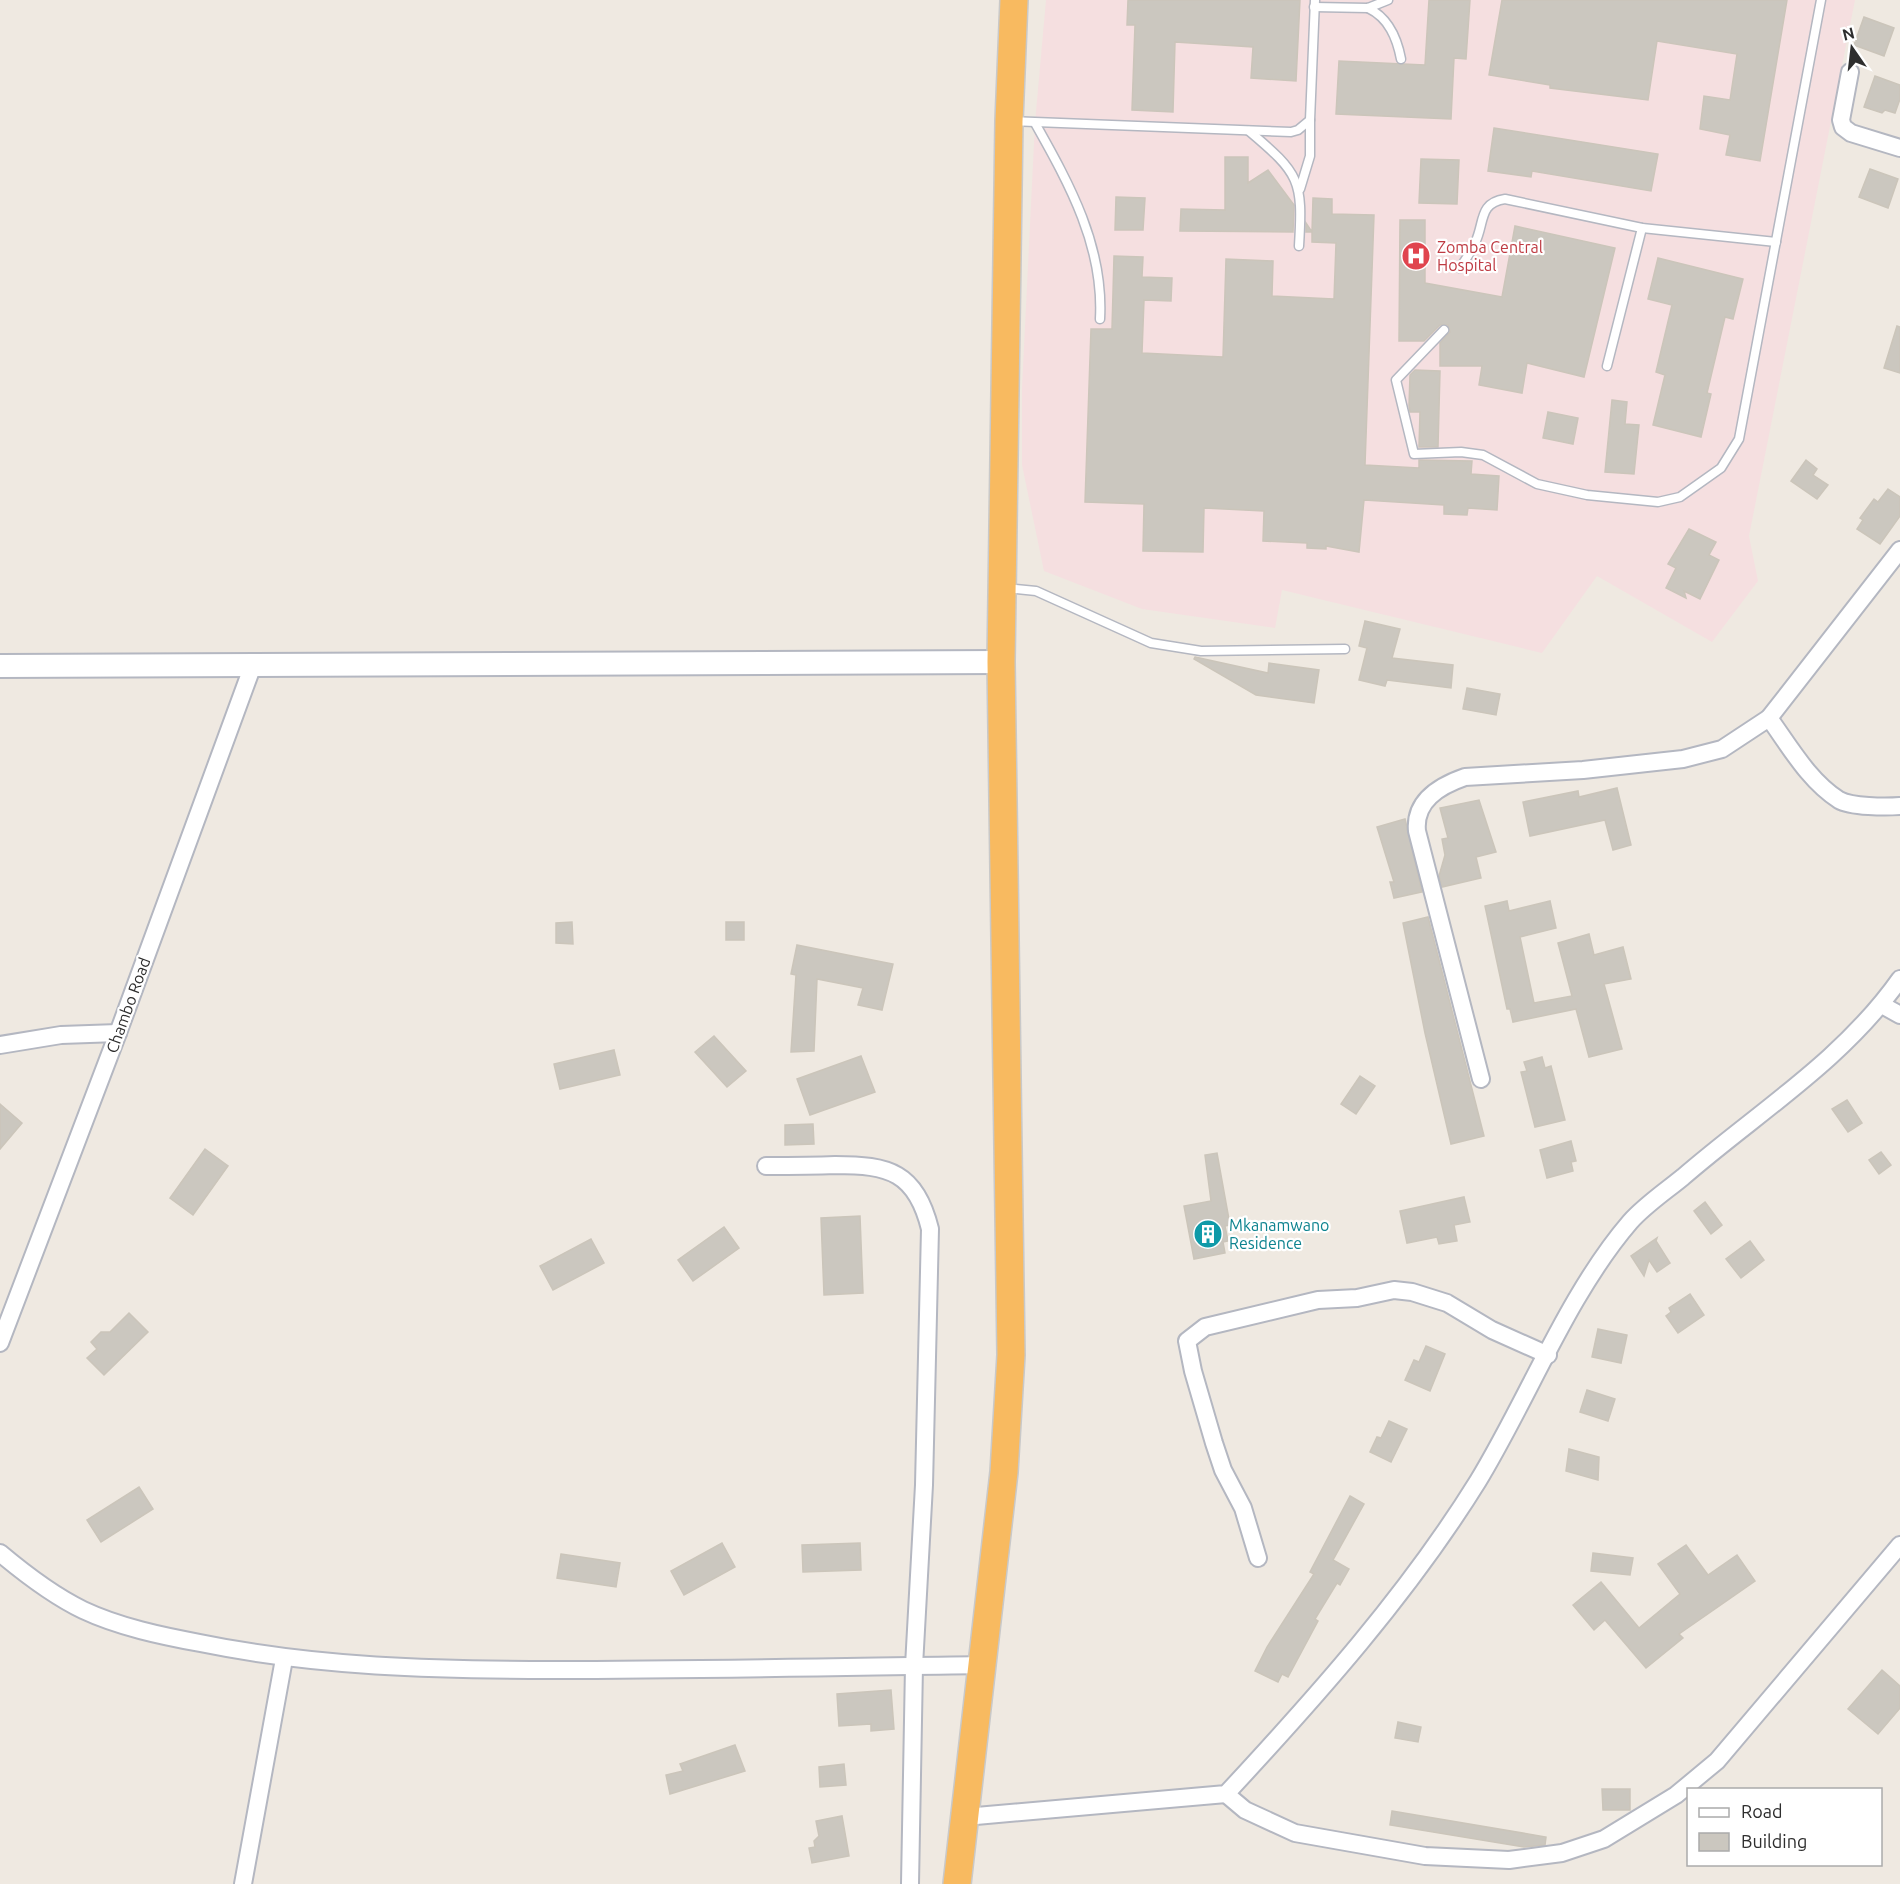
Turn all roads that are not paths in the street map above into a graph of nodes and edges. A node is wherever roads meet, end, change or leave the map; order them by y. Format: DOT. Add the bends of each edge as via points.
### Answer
graph roads {
  1 [pos="1014,0"];
  2 [pos="1388,0"];
  3 [pos="1821,0"];
  4 [pos="1315,4"];
  5 [pos="1368,8"];
  6 [pos="1401,59"];
  7 [pos="1850,72"];
  8 [pos="1310,120"];
  9 [pos="1022,122"];
  10 [pos="1248,131"];
  11 [pos="1900,148"];
  12 [pos="1299,190"];
  13 [pos="1642,228"];
  14 [pos="1776,242"];
  15 [pos="1299,246"];
  16 [pos="1460,268"];
  17 [pos="1100,319"];
  18 [pos="1444,330"];
  19 [pos="1607,366"];
  20 [pos="1900,550"];
  21 [pos="1002,588"];
  22 [pos="1345,649"];
  23 [pos="1001,662"];
  24 [pos="253,665"];
  25 [pos="0,666"];
  26 [pos="1769,718"];
  27 [pos="1900,806"];
  28 [pos="1900,979"];
  29 [pos="1882,1005"];
  30 [pos="1900,1015"];
  31 [pos="118,1033"];
  32 [pos="0,1045"];
  33 [pos="1481,1079"];
  34 [pos="766,1166"];
  35 [pos="0,1343"];
  36 [pos="1548,1355"];
  37 [pos="1900,1545"];
  38 [pos="0,1553"];
  39 [pos="1258,1558"];
  40 [pos="284,1659"];
  41 [pos="983,1665"];
  42 [pos="914,1666"];
  43 [pos="1226,1794"];
  44 [pos="965,1817"];
  45 [pos="243,1884"];
  46 [pos="910,1884"];
  47 [pos="957,1884"];
  1 -- 9 [label="highway"];
  2 -- 5 [label="lane"];
  3 -- 14 [label="lane"];
  4 -- 5 [label="lane"];
  4 -- 8 [label="lane"];
  5 -- 6 [label="lane" via="1388,24"];
  7 -- 11 [label="street" via="1843,127"];
  8 -- 10 [label="lane" via="1291,132"];
  8 -- 12 [label="lane" via="1310,156"];
  9 -- 10 [label="lane"];
  9 -- 17 [label="lane" via="1059,165 1089,235 1100,280"];
  9 -- 21 [label="highway"];
  10 -- 12 [label="lane" via="1289,169"];
  12 -- 15 [label="lane"];
  13 -- 14 [label="lane"];
  13 -- 16 [label="lane" via="1505,200 1493,201 1485,209 1476,242"];
  13 -- 19 [label="lane"];
  14 -- 18 [label="lane" via="1739,439 1721,468 1680,497 1658,502 1587,495 1537,484 1483,455 1414,454 1396,380"];
  20 -- 26 [label="street"];
  21 -- 22 [label="lane" via="1036,591 1151,643 1201,651"];
  21 -- 23 [label="highway"];
  23 -- 24 [label="main road"];
  23 -- 41 [label="highway" via="1011,1355 1004,1472"];
  24 -- 25 [label="main road"];
  24 -- 31 [label="street, Chambo Road"];
  26 -- 27 [label="street" via="1813,778 1841,802"];
  26 -- 33 [label="street" via="1722,749 1683,759 1465,777 1446,784 1426,799 1416,818 1417,831"];
  28 -- 29 [label="street"];
  29 -- 30 [label="street"];
  29 -- 36 [label="street" via="1816,1072 1703,1159 1631,1221 1593,1275"];
  31 -- 32 [label="street" via="61,1035"];
  31 -- 35 [label="street, Chambo Road"];
  34 -- 42 [label="street" via="870,1165 896,1174 911,1185 925,1209 930,1229 925,1474"];
  36 -- 39 [label="street" via="1492,1330 1447,1303 1394,1290 1357,1298 1318,1300 1205,1327 1194,1334 1187,1341 1192,1371 1223,1470 1243,1508"];
  36 -- 43 [label="street" via="1478,1481 1413,1575 1328,1681"];
  37 -- 43 [label="street" via="1717,1761 1676,1795 1604,1839 1562,1853 1509,1860 1425,1856 1295,1833 1245,1810"];
  38 -- 40 [label="street" via="24,1573 84,1610 158,1635"];
  40 -- 42 [label="street" via="487,1670"];
  40 -- 45 [label="street"];
  41 -- 42 [label="street"];
  41 -- 44 [label="highway"];
  42 -- 46 [label="street"];
  43 -- 44 [label="street"];
  44 -- 47 [label="highway"];
}
